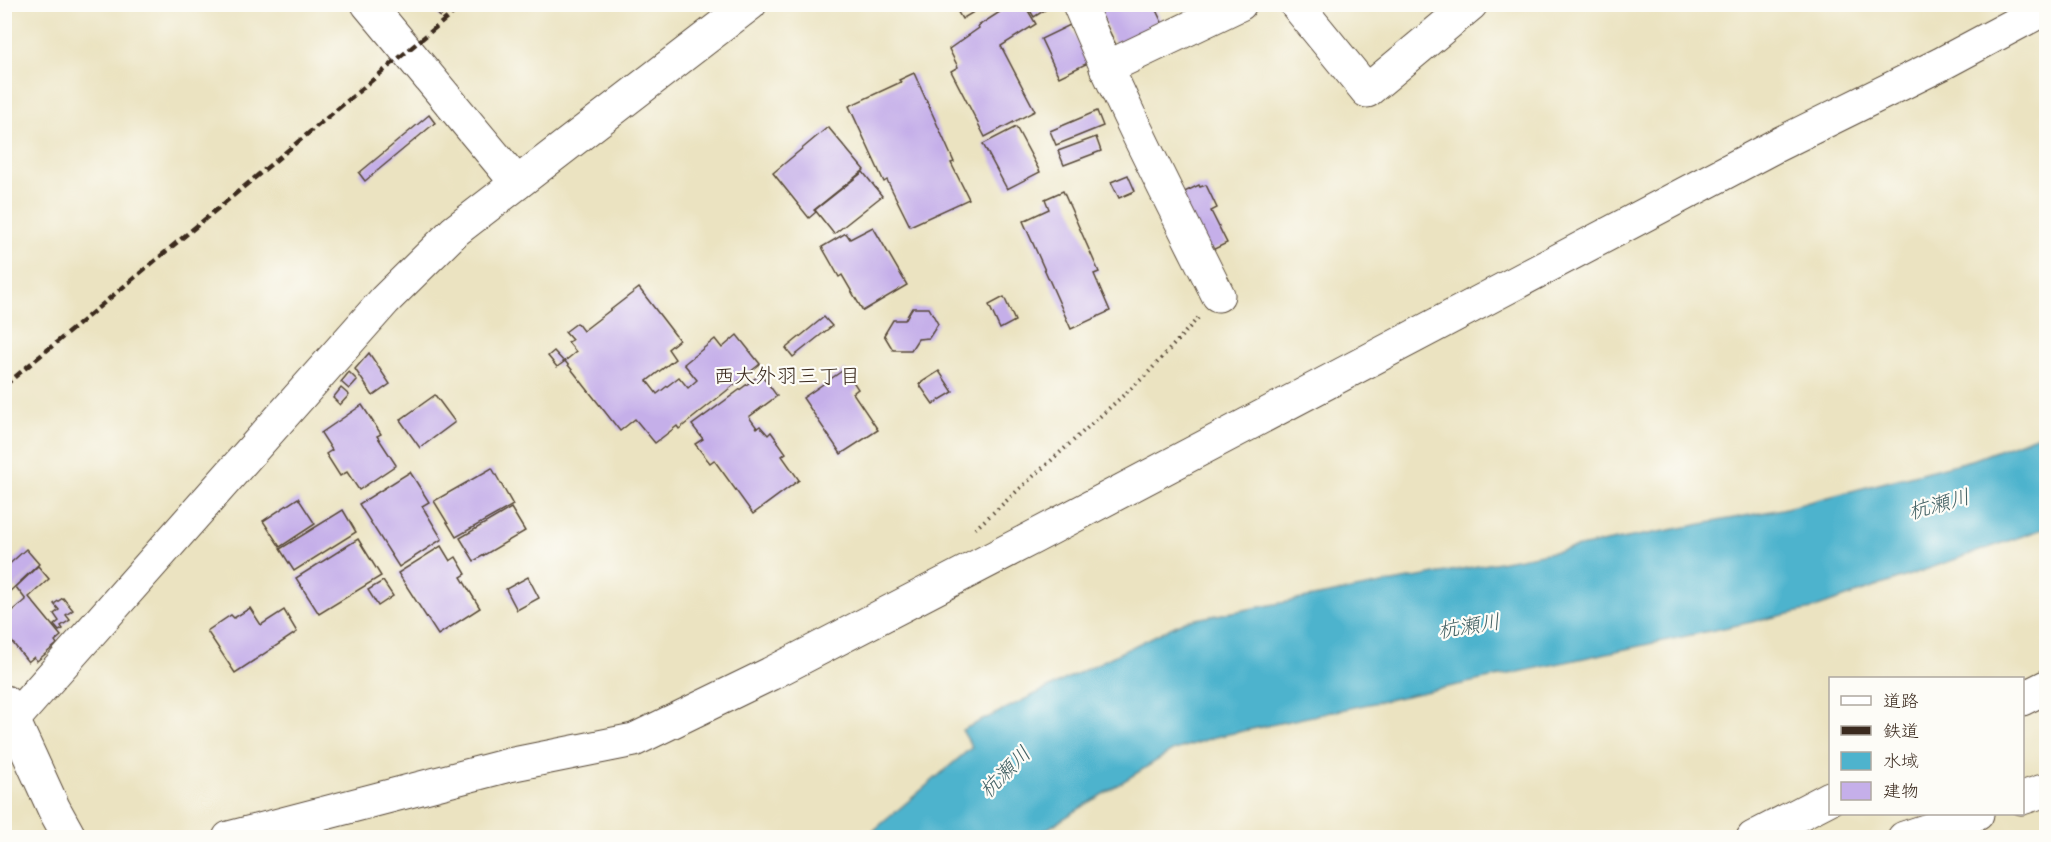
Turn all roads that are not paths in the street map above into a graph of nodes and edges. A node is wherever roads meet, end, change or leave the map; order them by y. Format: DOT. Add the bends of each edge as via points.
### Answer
graph roads {
  1 [pos="750,4"];
  2 [pos="1079,4"];
  3 [pos="1240,4"];
  4 [pos="1296,4"];
  5 [pos="1471,4"];
  6 [pos="2046,8"];
  7 [pos="375,13"];
  8 [pos="1106,68"];
  9 [pos="517,183"];
  10 [pos="1218,295"];
  11 [pos="2046,687"];
  12 [pos="2024,698"];
  13 [pos="8,716"];
  14 [pos="2046,790"];
  15 [pos="2024,797"];
  16 [pos="1829,799"];
  17 [pos="1971,815"];
  18 [pos="70,837"];
  19 [pos="229,837"];
  20 [pos="1753,837"];
  21 [pos="1904,837"];
  1 -- 9 [label="street"];
  2 -- 8 [label="street"];
  3 -- 8 [label="street"];
  4 -- 5 [label="street" via="1367,91"];
  6 -- 19 [label="street" via="1777,145 1023,543 634,740 509,765"];
  7 -- 9 [label="street"];
  8 -- 10 [label="street"];
  9 -- 13 [label="street" via="455,231 385,300"];
  11 -- 12 [label="street"];
  13 -- 18 [label="street"];
  14 -- 15 [label="street"];
  16 -- 20 [label="street"];
  17 -- 21 [label="street"];
}
